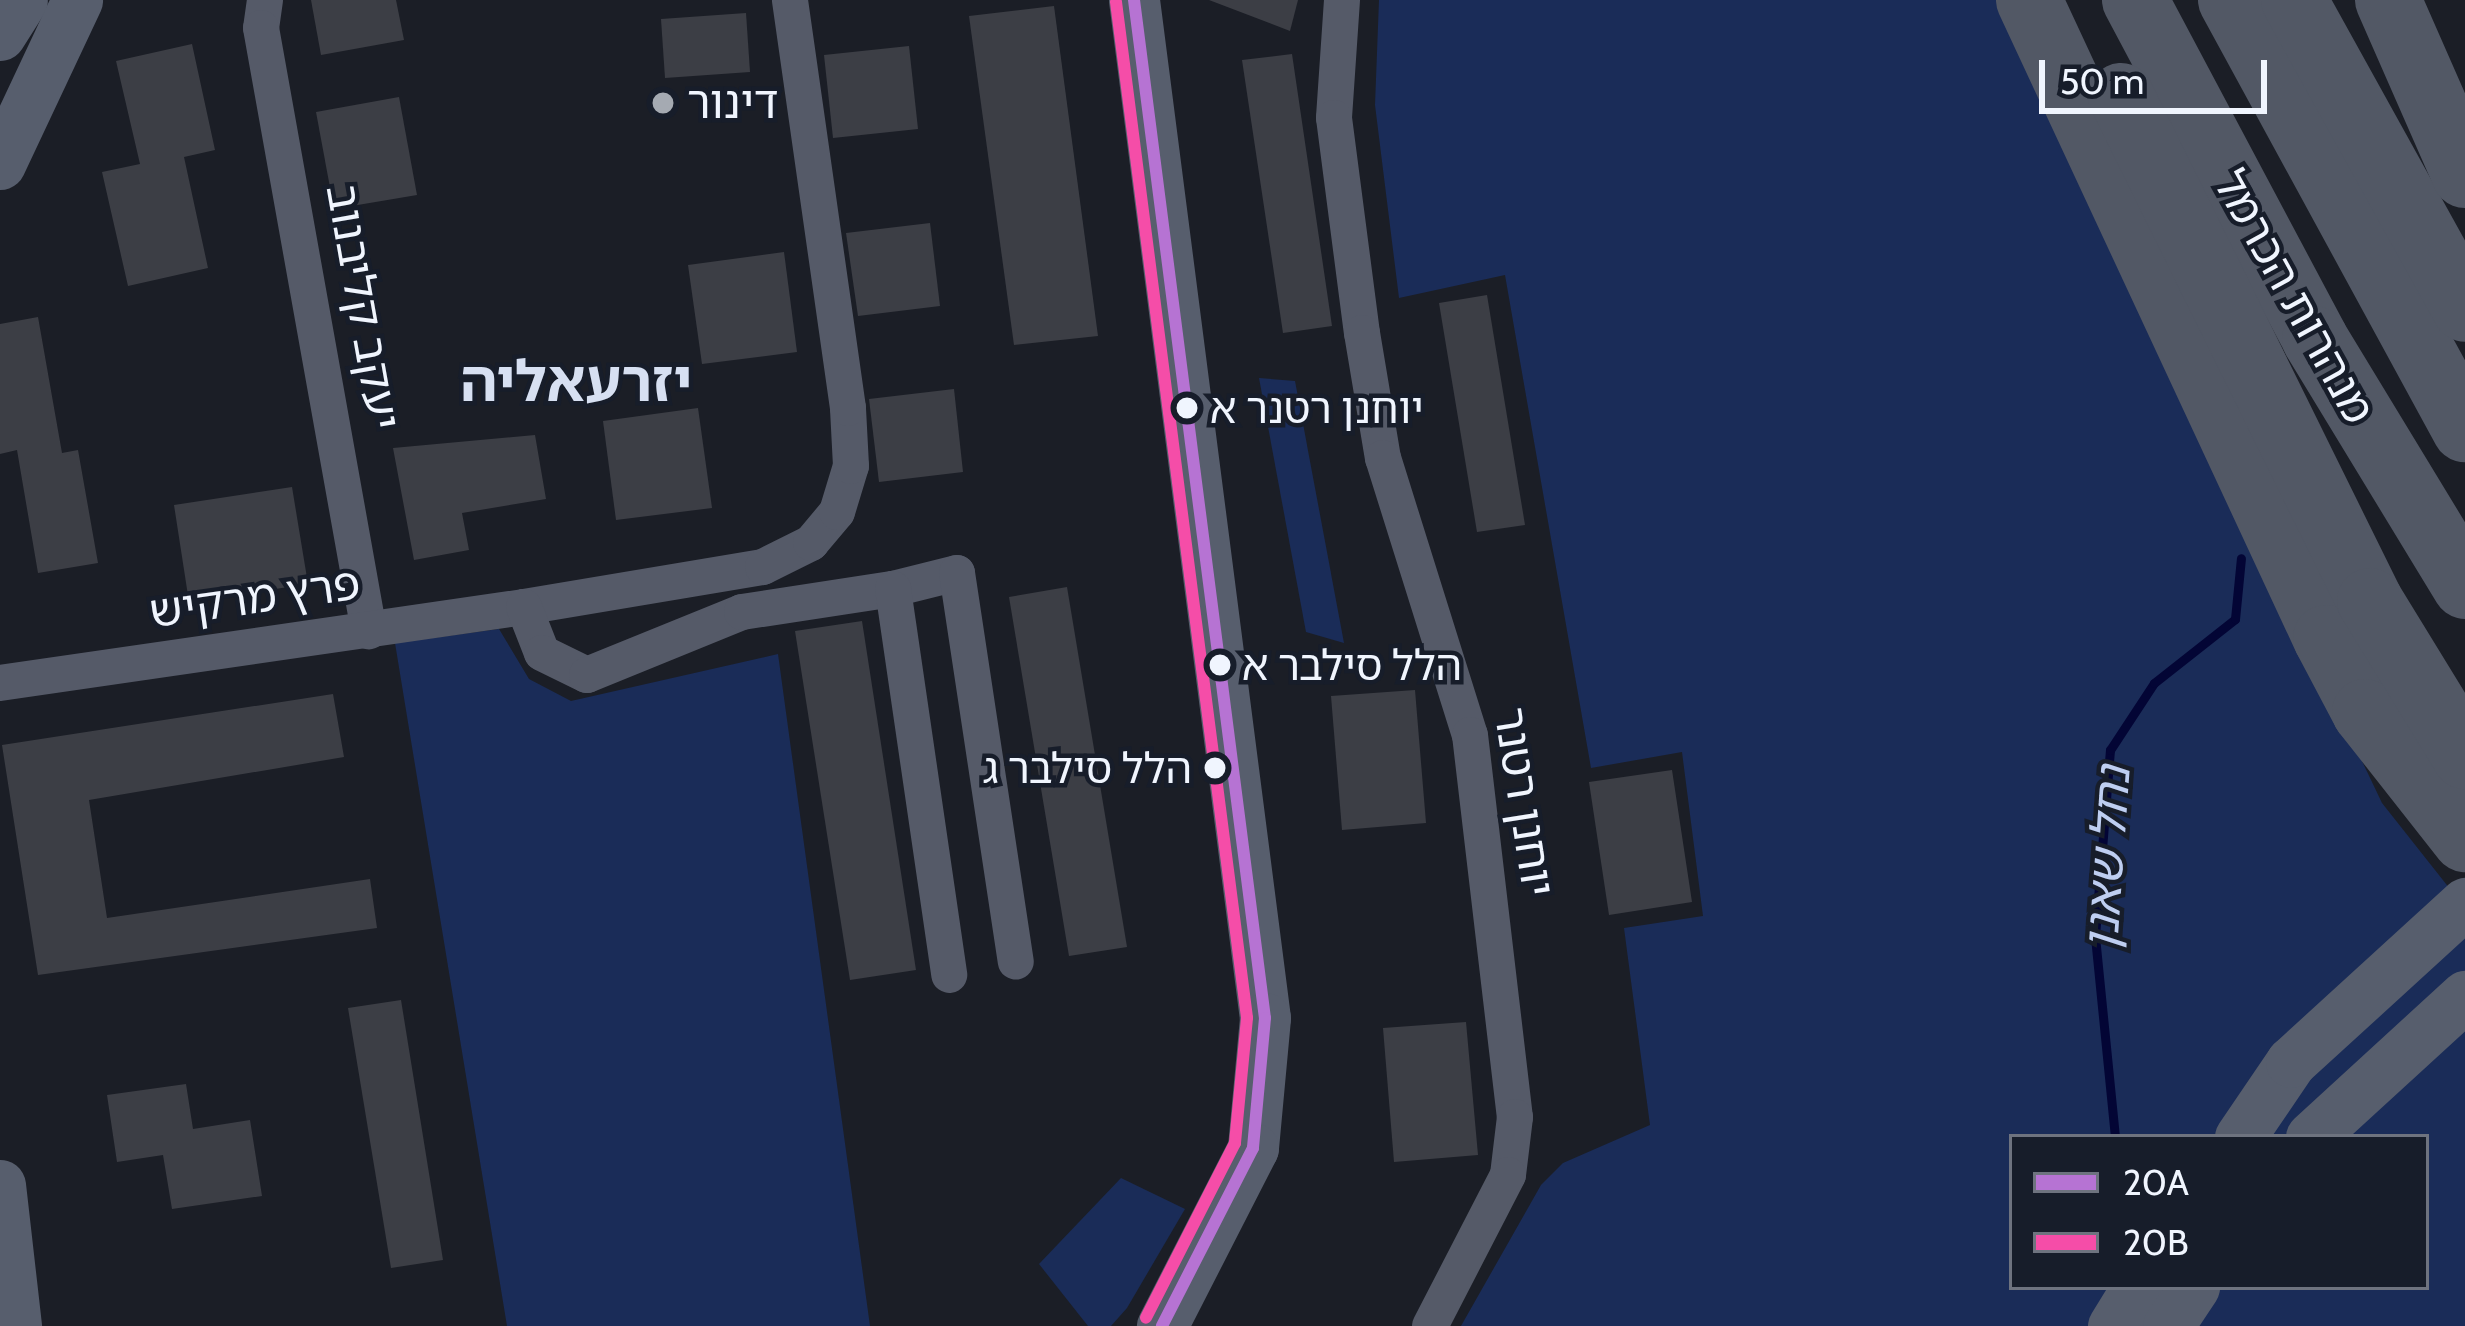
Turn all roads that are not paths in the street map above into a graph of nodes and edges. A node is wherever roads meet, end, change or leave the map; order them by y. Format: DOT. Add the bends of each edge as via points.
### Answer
graph roads {
  1 [pos="22,0"];
  2 [pos="77,0"];
  3 [pos="265,0"];
  4 [pos="790,0"];
  5 [pos="1134,0"];
  6 [pos="1342,0"];
  7 [pos="2029,0"];
  8 [pos="2076,0"];
  9 [pos="2135,0"];
  10 [pos="2231,0"];
  11 [pos="2294,0"];
  12 [pos="2388,0"];
  13 [pos="0,34"];
  14 [pos="0,164"];
  15 [pos="2465,176"];
  16 [pos="2465,309"];
  17 [pos="2465,429"];
  18 [pos="2465,586"];
  19 [pos="893,589"];
  20 [pos="524,607"];
  21 [pos="368,631"];
  22 [pos="0,683"];
  23 [pos="2465,756"];
  24 [pos="2454,828"];
  25 [pos="2465,903"];
  26 [pos="2465,941"];
  27 [pos="1016,962"];
  28 [pos="949,975"];
  29 [pos="2465,996"];
  30 [pos="2242,1134"];
  31 [pos="2254,1134"];
  32 [pos="2314,1134"];
  33 [pos="0,1185"];
  34 [pos="2135,1290"];
  35 [pos="2192,1290"];
  36 [pos="16,1326"];
  37 [pos="1162,1326"];
  38 [pos="1430,1326"];
  39 [pos="2113,1326"];
  40 [pos="2168,1326"];
  1 -- 13 [label="street"];
  2 -- 14 [label="street"];
  3 -- 21 [label="street, יעקב קליבנוב" via="261,28 309,259"];
  4 -- 20 [label="street, פרץ מרקיש" via="851,466 837,512 811,543 763,567"];
  5 -- 37 [label="street" via="1265,1018 1265,1078 1243,1179"];
  6 -- 38 [label="street, יוחנן רטנר" via="1334,118 1362,333 1383,458 1470,735 1515,1117 1508,1175"];
  7 -- 24 [label="highway" via="2326,638"];
  8 -- 23 [label="highway" via="2370,601"];
  9 -- 18 [label="highway, מנהרות הכרמל" via="2217,162"];
  10 -- 17 [label="highway, מנהרות הכרמל"];
  11 -- 16 [label="highway"];
  12 -- 15 [label="highway"];
  19 -- 20 [label="street" via="742,612 587,675 542,653"];
  19 -- 27 [label="street" via="957,573"];
  19 -- 28 [label="street"];
  20 -- 21 [label="street, פרץ מרקיש"];
  21 -- 22 [label="street, פרץ מרקיש"];
  25 -- 30 [label="street" via="2291,1062"];
  26 -- 31 [label="street"];
  29 -- 32 [label="street"];
  33 -- 36 [label="street"];
  34 -- 39 [label="street"];
  35 -- 40 [label="street"];
}
